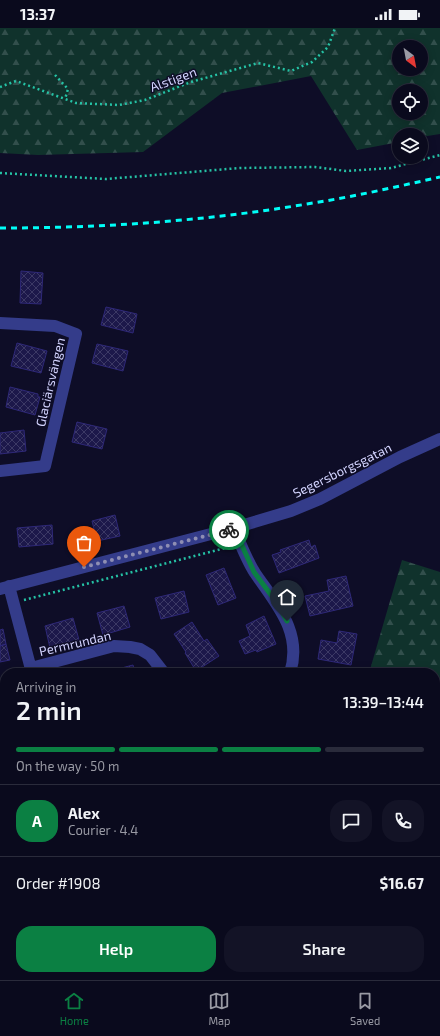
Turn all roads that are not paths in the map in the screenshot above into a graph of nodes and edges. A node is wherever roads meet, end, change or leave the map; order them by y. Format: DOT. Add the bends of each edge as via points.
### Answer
graph roads {
  1 [pos="0,323"];
  2 [pos="440,439"];
  3 [pos="0,471"];
  4 [pos="234,528"];
  5 [pos="5,588"];
  6 [pos="31,668"];
  7 [pos="39,668"];
  8 [pos="160,668"];
  9 [pos="291,668"];
  1 -- 3 [label="street, Glaciärsvängen" via="55,326 76,334 45,466"];
  2 -- 4 [label="street, Segersborgsgatan" via="320,499 291,511"];
  4 -- 5 [label="street, Segersborgsgatan"];
  4 -- 9 [label="street" via="254,572 287,621 294,654"];
  5 -- 6 [label="street, Permrundan" via="13,603"];
  7 -- 8 [label="street, Permrundan" via="114,646 140,649 150,655"];
}
